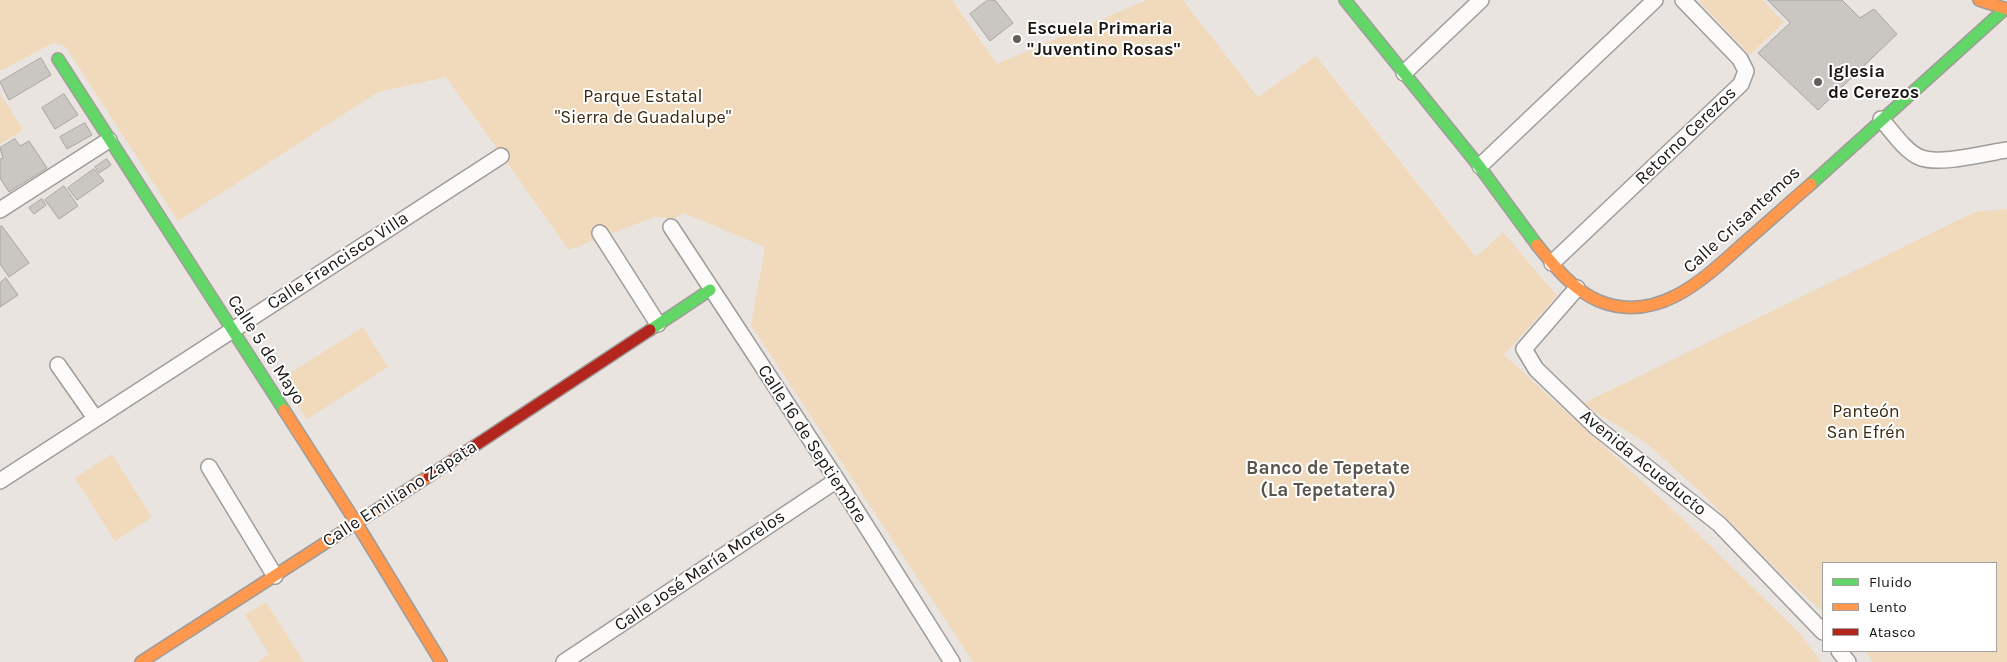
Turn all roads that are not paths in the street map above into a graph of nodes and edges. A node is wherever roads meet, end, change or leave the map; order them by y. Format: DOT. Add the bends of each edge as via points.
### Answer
graph roads {
  1 [pos="1345,0"];
  2 [pos="1655,0"];
  3 [pos="1683,0"];
  4 [pos="1979,0"];
  5 [pos="1475,2"];
  6 [pos="2006,9"];
  7 [pos="58,59"];
  8 [pos="1404,73"];
  9 [pos="1881,119"];
  10 [pos="109,140"];
  11 [pos="2007,150"];
  12 [pos="500,156"];
  13 [pos="1480,166"];
  14 [pos="0,210"];
  15 [pos="671,227"];
  16 [pos="600,232"];
  17 [pos="1552,263"];
  18 [pos="1577,288"];
  19 [pos="710,290"];
  20 [pos="658,324"];
  21 [pos="233,330"];
  22 [pos="58,365"];
  23 [pos="95,418"];
  24 [pos="209,467"];
  25 [pos="836,480"];
  26 [pos="0,481"];
  27 [pos="356,524"];
  28 [pos="275,576"];
  29 [pos="1822,631"];
  30 [pos="1840,652"];
  31 [pos="141,662"];
  32 [pos="440,662"];
  33 [pos="564,662"];
  34 [pos="952,662"];
  35 [pos="1848,662"];
  1 -- 8 [label="street, Calle Crisantemos"];
  2 -- 13 [label="street"];
  3 -- 17 [label="street, Retorno Cerezos" via="1740,59 1746,71 1741,84"];
  4 -- 6 [label="street"];
  5 -- 8 [label="street"];
  6 -- 9 [label="street, Calle Crisantemos"];
  7 -- 10 [label="street, Calle 5 de Mayo"];
  8 -- 13 [label="street, Calle Crisantemos"];
  9 -- 11 [label="street" via="1908,149 1933,161"];
  9 -- 18 [label="street, Calle Crisantemos" via="1699,284 1675,298 1654,306 1622,307 1597,300"];
  10 -- 14 [label="street"];
  10 -- 21 [label="street, Calle 5 de Mayo"];
  12 -- 21 [label="street, Calle Francisco Villa"];
  13 -- 17 [label="street, Calle Crisantemos"];
  15 -- 19 [label="street, Calle 16 de Septiembre"];
  16 -- 20 [label="street"];
  17 -- 18 [label="street, Calle Crisantemos"];
  18 -- 29 [label="street, Avenida Acueducto" via="1524,349 1536,369 1596,428 1719,524"];
  19 -- 20 [label="street, Calle Emiliano Zapata"];
  19 -- 25 [label="street, Calle 16 de Septiembre"];
  20 -- 27 [label="street, Calle Emiliano Zapata"];
  21 -- 23 [label="street, Calle Francisco Villa"];
  21 -- 27 [label="street, Calle 5 de Mayo"];
  22 -- 23 [label="street"];
  23 -- 26 [label="street, Calle Francisco Villa"];
  24 -- 28 [label="street"];
  25 -- 33 [label="street, Calle José María Morelos"];
  25 -- 34 [label="street, Calle 16 de Septiembre"];
  27 -- 28 [label="street, Calle Emiliano Zapata"];
  27 -- 32 [label="street, Calle 5 de Mayo"];
  28 -- 31 [label="street, Calle Emiliano Zapata"];
  30 -- 35 [label="street"];
}
